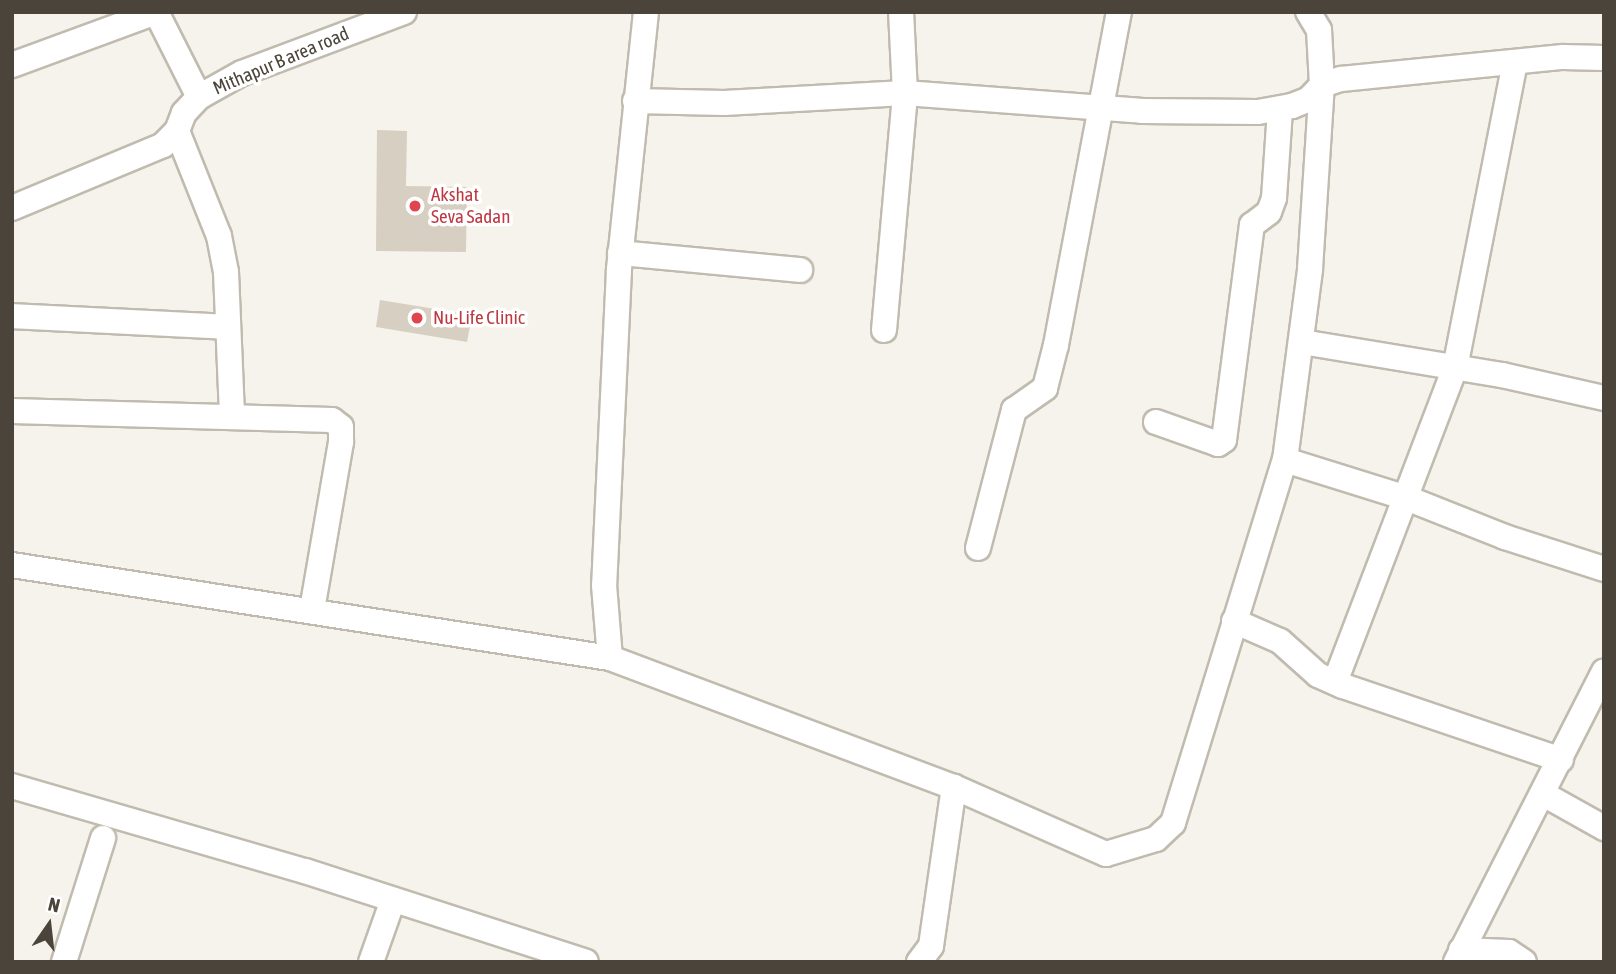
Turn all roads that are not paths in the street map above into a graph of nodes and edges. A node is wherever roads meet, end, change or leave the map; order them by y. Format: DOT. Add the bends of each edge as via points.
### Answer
graph roads {
  1 [pos="156,12"];
  2 [pos="404,12"];
  3 [pos="646,12"];
  4 [pos="901,12"];
  5 [pos="1119,12"];
  6 [pos="1308,12"];
  7 [pos="1604,58"];
  8 [pos="1515,63"];
  9 [pos="12,65"];
  10 [pos="1322,85"];
  11 [pos="905,93"];
  12 [pos="199,97"];
  13 [pos="635,101"];
  14 [pos="1104,109"];
  15 [pos="1280,110"];
  16 [pos="177,131"];
  17 [pos="12,208"];
  18 [pos="621,253"];
  19 [pos="800,270"];
  20 [pos="12,316"];
  21 [pos="228,327"];
  22 [pos="884,330"];
  23 [pos="1302,342"];
  24 [pos="1455,368"];
  25 [pos="1604,398"];
  26 [pos="12,411"];
  27 [pos="232,416"];
  28 [pos="1156,422"];
  29 [pos="1285,460"];
  30 [pos="1404,497"];
  31 [pos="978,548"];
  32 [pos="12,565"];
  33 [pos="1604,569"];
  34 [pos="312,610"];
  35 [pos="1234,621"];
  36 [pos="610,658"];
  37 [pos="1604,671"];
  38 [pos="1335,682"];
  39 [pos="1596,702"];
  40 [pos="1561,760"];
  41 [pos="12,786"];
  42 [pos="954,787"];
  43 [pos="1545,795"];
  44 [pos="1604,828"];
  45 [pos="103,838"];
  46 [pos="393,900"];
  47 [pos="1458,956"];
  48 [pos="64,962"];
  49 [pos="370,962"];
  50 [pos="586,962"];
  51 [pos="919,962"];
  52 [pos="1524,962"];
  1 -- 9 [label="street"];
  1 -- 12 [label="street"];
  2 -- 12 [label="street, Mithapur B area road" via="242,73"];
  3 -- 13 [label="street"];
  4 -- 11 [label="street"];
  5 -- 14 [label="street"];
  6 -- 10 [label="street" via="1319,30"];
  7 -- 8 [label="street"];
  8 -- 10 [label="street" via="1341,79"];
  8 -- 24 [label="street"];
  10 -- 15 [label="street" via="1309,99"];
  10 -- 23 [label="street"];
  11 -- 13 [label="street" via="724,103"];
  11 -- 14 [label="street"];
  11 -- 22 [label="street"];
  12 -- 16 [label="street" via="184,113"];
  13 -- 18 [label="street"];
  14 -- 15 [label="street"];
  14 -- 31 [label="street" via="1045,388 1014,410"];
  15 -- 28 [label="street" via="1274,198 1269,212 1252,225 1224,440 1218,444"];
  16 -- 17 [label="street" via="153,150"];
  16 -- 21 [label="street" via="219,236"];
  18 -- 19 [label="street"];
  18 -- 36 [label="street" via="605,557"];
  20 -- 21 [label="street"];
  21 -- 27 [label="street"];
  23 -- 24 [label="street"];
  23 -- 29 [label="street"];
  24 -- 25 [label="street"];
  24 -- 30 [label="street"];
  26 -- 27 [label="street"];
  27 -- 34 [label="street" via="332,420 341,428"];
  29 -- 30 [label="street"];
  29 -- 35 [label="street"];
  30 -- 33 [label="street"];
  30 -- 38 [label="street"];
  32 -- 34 [label="street"];
  34 -- 36 [label="street"];
  35 -- 38 [label="street" via="1280,641 1318,674"];
  35 -- 42 [label="street" via="1184,794 1173,822 1156,839 1106,854"];
  36 -- 42 [label="street"];
  37 -- 39 [label="street"];
  38 -- 40 [label="street"];
  39 -- 40 [label="street"];
  40 -- 43 [label="street"];
  41 -- 46 [label="street"];
  42 -- 51 [label="street" via="931,946"];
  43 -- 44 [label="street"];
  43 -- 47 [label="street"];
  45 -- 48 [label="street"];
  46 -- 49 [label="street"];
  46 -- 50 [label="street"];
  47 -- 52 [label="street" via="1509,952"];
}
